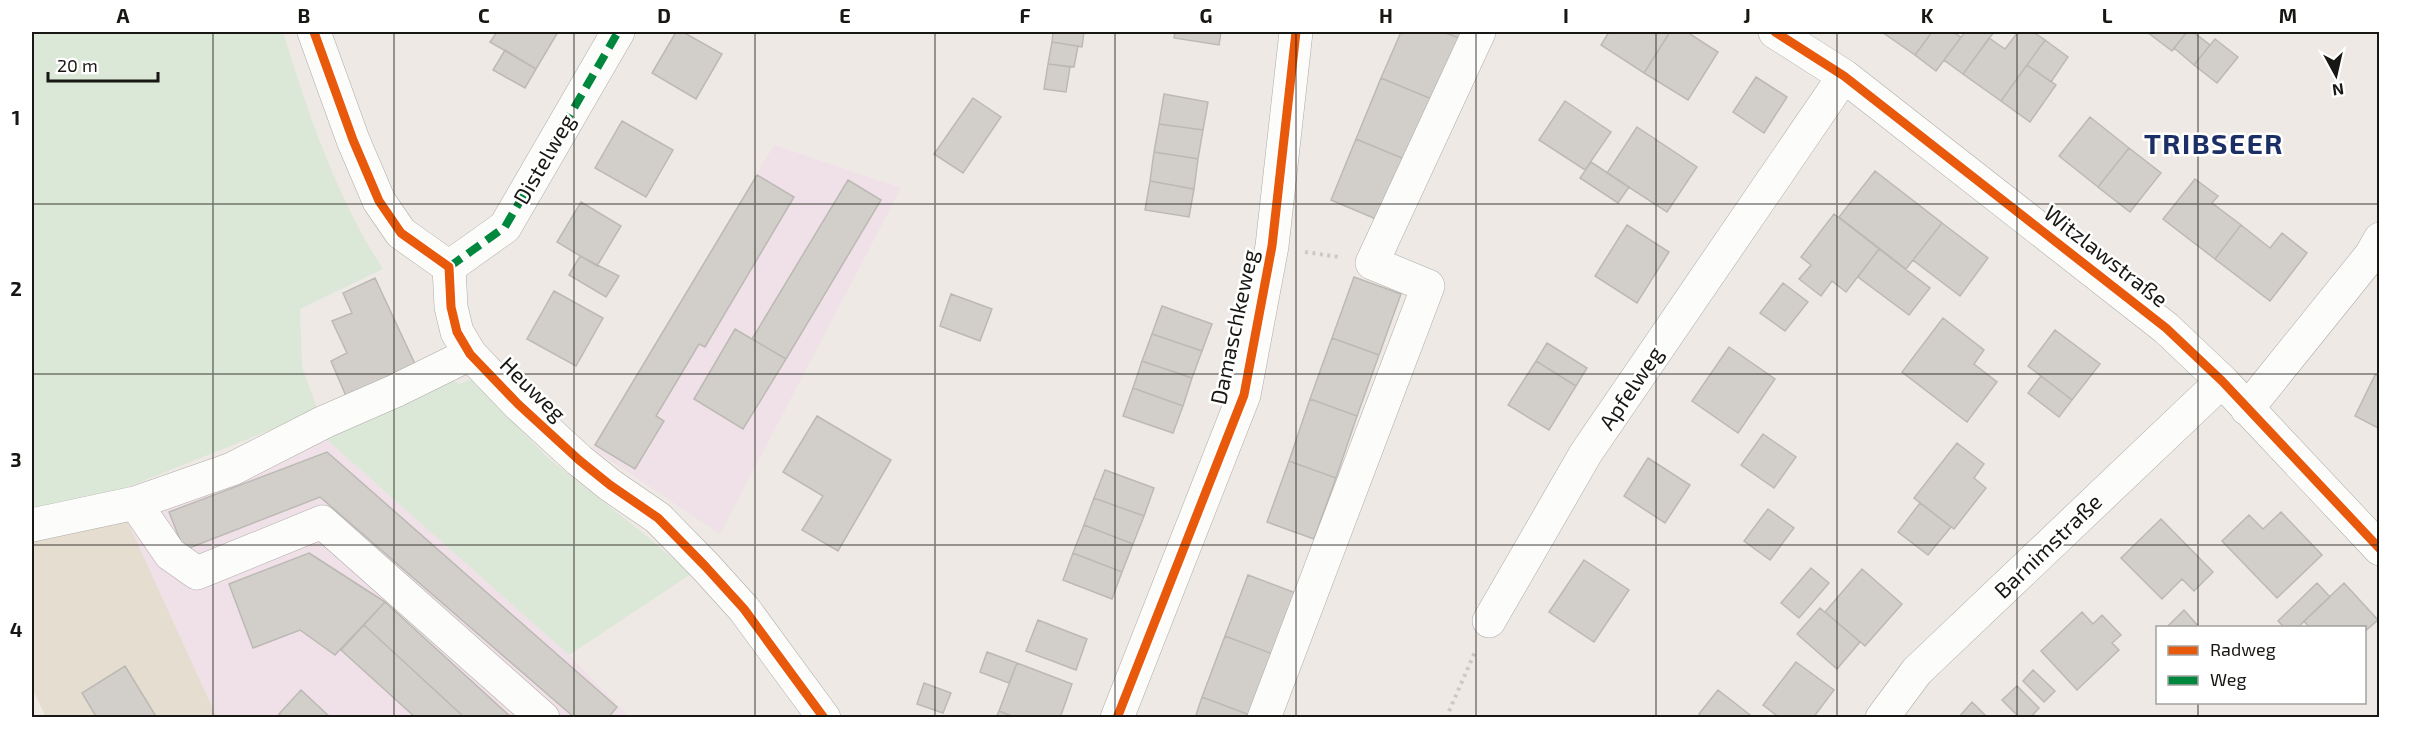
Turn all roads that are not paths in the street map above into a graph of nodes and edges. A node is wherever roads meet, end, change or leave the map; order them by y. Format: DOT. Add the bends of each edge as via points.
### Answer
graph roads {
  1 [pos="314,32"];
  2 [pos="618,32"];
  3 [pos="1296,32"];
  4 [pos="1479,32"];
  5 [pos="1775,32"];
  6 [pos="1844,75"];
  7 [pos="2379,238"];
  8 [pos="449,267"];
  9 [pos="470,354"];
  10 [pos="2222,381"];
  11 [pos="2247,409"];
  12 [pos="135,503"];
  13 [pos="32,525"];
  14 [pos="2379,549"];
  15 [pos="1489,621"];
  16 [pos="543,717"];
  17 [pos="824,717"];
  18 [pos="1117,717"];
  19 [pos="1264,717"];
  20 [pos="1882,717"];
  1 -- 8 [label="street" via="379,201 401,233"];
  2 -- 8 [label="street, Distelweg" via="505,227"];
  3 -- 18 [label="street, Damaschkeweg" via="1272,246 1244,394"];
  4 -- 19 [label="street" via="1372,263 1428,286"];
  5 -- 6 [label="street, Witzlawstraße"];
  6 -- 10 [label="street, Witzlawstraße" via="2166,328"];
  6 -- 15 [label="street, Apfelweg" via="1586,453"];
  7 -- 11 [label="street" via="2371,255"];
  8 -- 9 [label="street, Heuweg" via="457,332"];
  9 -- 12 [label="street" via="232,469"];
  9 -- 17 [label="street, Heuweg" via="579,460 658,518 705,566 744,609"];
  10 -- 11 [label="street, Witzlawstraße"];
  10 -- 20 [label="street, Barnimstraße" via="1917,671"];
  11 -- 14 [label="street, Witzlawstraße"];
  12 -- 13 [label="street"];
  12 -- 16 [label="street" via="170,554 197,573 322,522"];
}
